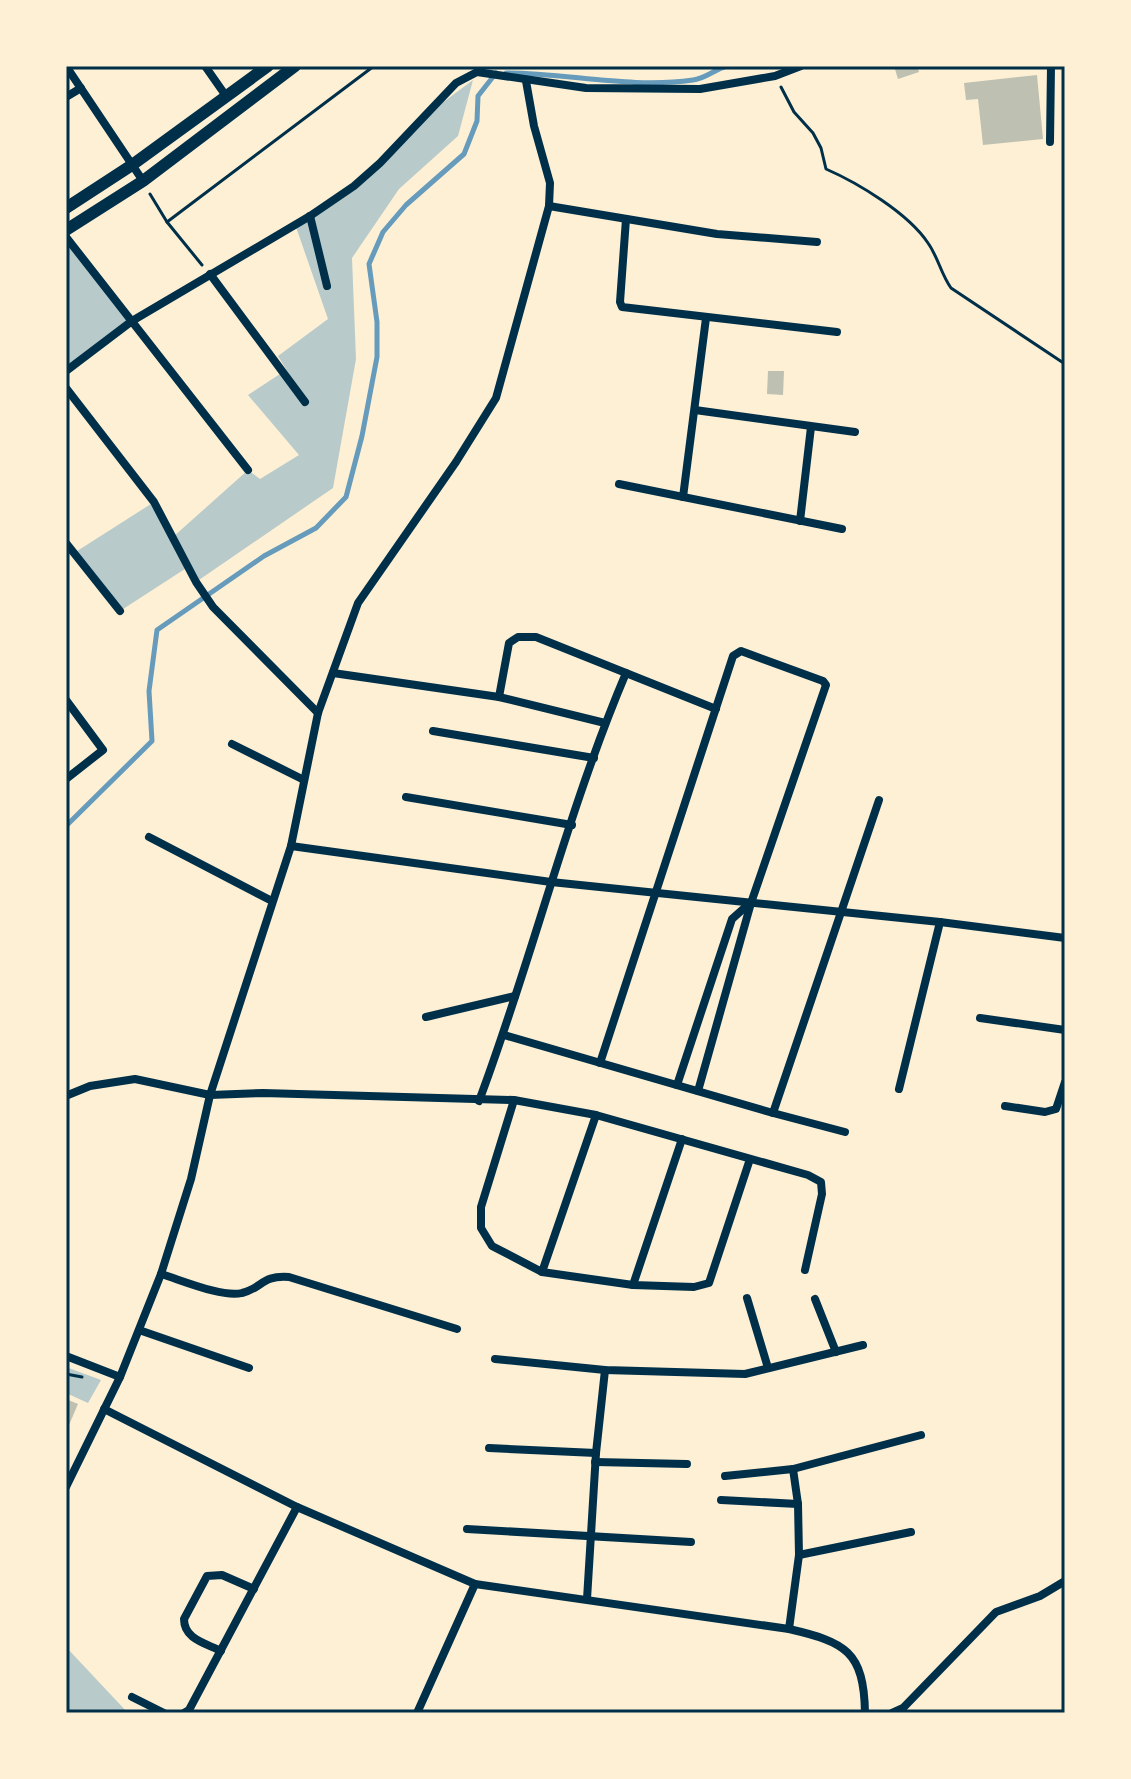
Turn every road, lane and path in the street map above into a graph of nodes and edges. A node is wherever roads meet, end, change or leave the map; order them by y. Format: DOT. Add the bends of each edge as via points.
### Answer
graph roads {
  1 [pos="66,66"];
  2 [pos="205,66"];
  3 [pos="268,66"];
  4 [pos="295,66"];
  5 [pos="374,66"];
  6 [pos="801,66"];
  7 [pos="1051,66"];
  8 [pos="775,76"];
  9 [pos="523,80"];
  10 [pos="81,88"];
  11 [pos="226,96"];
  12 [pos="66,97"];
  13 [pos="1050,142"];
  14 [pos="132,165"];
  15 [pos="143,181"];
  16 [pos="549,206"];
  17 [pos="66,208"];
  18 [pos="310,216"];
  19 [pos="626,219"];
  20 [pos="167,222"];
  21 [pos="66,230"];
  22 [pos="66,237"];
  23 [pos="817,242"];
  24 [pos="210,274"];
  25 [pos="327,286"];
  26 [pos="706,318"];
  27 [pos="132,321"];
  28 [pos="837,332"];
  29 [pos="1065,364"];
  30 [pos="66,371"];
  31 [pos="66,388"];
  32 [pos="305,402"];
  33 [pos="695,410"];
  34 [pos="811,427"];
  35 [pos="855,432"];
  36 [pos="248,470"];
  37 [pos="619,484"];
  38 [pos="683,497"];
  39 [pos="800,521"];
  40 [pos="842,529"];
  41 [pos="66,543"];
  42 [pos="120,611"];
  43 [pos="333,673"];
  44 [pos="626,673"];
  45 [pos="499,697"];
  46 [pos="66,700"];
  47 [pos="716,709"];
  48 [pos="318,713"];
  49 [pos="605,723"];
  50 [pos="433,731"];
  51 [pos="232,744"];
  52 [pos="594,758"];
  53 [pos="66,779"];
  54 [pos="304,780"];
  55 [pos="406,797"];
  56 [pos="879,800"];
  57 [pos="572,825"];
  58 [pos="149,837"];
  59 [pos="291,846"];
  60 [pos="551,882"];
  61 [pos="654,893"];
  62 [pos="272,901"];
  63 [pos="751,903"];
  64 [pos="840,912"];
  65 [pos="940,922"];
  66 [pos="1065,938"];
  67 [pos="515,996"];
  68 [pos="426,1017"];
  69 [pos="980,1018"];
  70 [pos="1065,1030"];
  71 [pos="504,1035"];
  72 [pos="600,1063"];
  73 [pos="1065,1082"];
  74 [pos="677,1085"];
  75 [pos="899,1089"];
  76 [pos="698,1091"];
  77 [pos="68,1095"];
  78 [pos="210,1095"];
  79 [pos="514,1100"];
  80 [pos="479,1101"];
  81 [pos="1005,1106"];
  82 [pos="773,1113"];
  83 [pos="596,1115"];
  84 [pos="845,1132"];
  85 [pos="682,1139"];
  86 [pos="750,1159"];
  87 [pos="805,1270"];
  88 [pos="542,1272"];
  89 [pos="161,1274"];
  90 [pos="633,1285"];
  91 [pos="747,1298"];
  92 [pos="815,1299"];
  93 [pos="457,1329"];
  94 [pos="139,1330"];
  95 [pos="863,1345"];
  96 [pos="836,1352"];
  97 [pos="66,1356"];
  98 [pos="495,1359"];
  99 [pos="249,1368"];
  100 [pos="768,1368"];
  101 [pos="605,1370"];
  102 [pos="120,1377"];
  103 [pos="104,1409"];
  104 [pos="921,1435"];
  105 [pos="489,1448"];
  106 [pos="596,1457"];
  107 [pos="687,1464"];
  108 [pos="793,1469"];
  109 [pos="725,1476"];
  110 [pos="66,1484"];
  111 [pos="721,1500"];
  112 [pos="798,1504"];
  113 [pos="297,1507"];
  114 [pos="467,1529"];
  115 [pos="911,1532"];
  116 [pos="590,1536"];
  117 [pos="691,1542"];
  118 [pos="799,1555"];
  119 [pos="1065,1581"];
  120 [pos="475,1584"];
  121 [pos="254,1589"];
  122 [pos="587,1599"];
  123 [pos="789,1629"];
  124 [pos="221,1651"];
  125 [pos="132,1697"];
  126 [pos="164,1713"];
  127 [pos="184,1713"];
  128 [pos="417,1713"];
  129 [pos="865,1713"];
  130 [pos="892,1713"];
  1 -- 10 [label="street"];
  2 -- 11 [label="street"];
  3 -- 11 [label="main road"];
  4 -- 15 [label="main road"];
  5 -- 20 [label="path"];
  6 -- 8 [label="street"];
  7 -- 13 [label="street"];
  8 -- 9 [label="street" via="700,89 586,88"];
  8 -- 29 [label="path" via="794,112 813,133 826,169 862,186 911,223 936,255 951,288"];
  9 -- 16 [label="street" via="550,183"];
  9 -- 18 [label="street" via="477,72 456,83 380,163"];
  10 -- 12 [label="street"];
  10 -- 14 [label="street"];
  11 -- 14 [label="main road"];
  14 -- 15 [label="street"];
  14 -- 17 [label="main road"];
  15 -- 20 [label="path"];
  15 -- 21 [label="main road"];
  16 -- 19 [label="street"];
  16 -- 43 [label="street" via="496,398 358,603"];
  18 -- 24 [label="street"];
  18 -- 25 [label="street"];
  19 -- 23 [label="street" via="717,234"];
  19 -- 26 [label="street" via="622,307"];
  20 -- 24 [label="path"];
  22 -- 27 [label="street"];
  24 -- 27 [label="street"];
  24 -- 32 [label="street"];
  26 -- 28 [label="street"];
  26 -- 33 [label="street"];
  27 -- 30 [label="street"];
  27 -- 36 [label="street"];
  31 -- 48 [label="street" via="154,502 213,607"];
  33 -- 34 [label="street"];
  33 -- 38 [label="street"];
  34 -- 35 [label="street"];
  34 -- 39 [label="street"];
  37 -- 38 [label="street"];
  38 -- 39 [label="street"];
  39 -- 40 [label="street"];
  41 -- 42 [label="street"];
  43 -- 45 [label="street"];
  43 -- 48 [label="street"];
  44 -- 45 [label="street" via="536,637 518,637 509,643"];
  44 -- 47 [label="street"];
  44 -- 49 [label="street"];
  45 -- 49 [label="street"];
  46 -- 53 [label="street" via="103,750"];
  47 -- 61 [label="street"];
  47 -- 63 [label="street" via="735,652 826,685"];
  48 -- 54 [label="street"];
  49 -- 52 [label="street"];
  50 -- 52 [label="street"];
  51 -- 54 [label="street"];
  52 -- 57 [label="street"];
  54 -- 59 [label="street"];
  55 -- 57 [label="street"];
  56 -- 64 [label="street"];
  57 -- 60 [label="street"];
  58 -- 62 [label="street"];
  59 -- 60 [label="street"];
  59 -- 62 [label="street"];
  60 -- 61 [label="street"];
  60 -- 67 [label="street"];
  61 -- 63 [label="street"];
  61 -- 72 [label="street"];
  62 -- 78 [label="street"];
  63 -- 64 [label="street"];
  63 -- 74 [label="street" via="732,919"];
  63 -- 76 [label="street"];
  64 -- 65 [label="street"];
  64 -- 82 [label="street"];
  65 -- 66 [label="street"];
  65 -- 75 [label="street"];
  67 -- 68 [label="street"];
  67 -- 71 [label="street"];
  69 -- 70 [label="street"];
  71 -- 72 [label="street"];
  71 -- 80 [label="street"];
  72 -- 74 [label="street"];
  73 -- 81 [label="street" via="1056,1109"];
  74 -- 76 [label="street"];
  76 -- 82 [label="street"];
  77 -- 78 [label="street" via="135,1079"];
  78 -- 80 [label="street"];
  78 -- 89 [label="street"];
  79 -- 80 [label="street"];
  79 -- 83 [label="street"];
  79 -- 88 [label="street" via="481,1207 481,1228 492,1246"];
  82 -- 84 [label="street"];
  83 -- 85 [label="street"];
  83 -- 88 [label="street"];
  85 -- 86 [label="street"];
  85 -- 90 [label="street"];
  86 -- 87 [label="street" via="821,1182"];
  86 -- 90 [label="street" via="709,1283"];
  88 -- 90 [label="street"];
  89 -- 93 [label="street" via="240,1294 265,1279 289,1277"];
  89 -- 94 [label="street"];
  91 -- 100 [label="street"];
  92 -- 96 [label="street"];
  94 -- 99 [label="street"];
  94 -- 102 [label="street"];
  95 -- 96 [label="street"];
  96 -- 100 [label="street"];
  97 -- 102 [label="street"];
  98 -- 101 [label="street"];
  100 -- 101 [label="street" via="745,1374"];
  101 -- 106 [label="street"];
  102 -- 103 [label="street"];
  103 -- 110 [label="street"];
  103 -- 113 [label="street"];
  104 -- 108 [label="street"];
  105 -- 106 [label="street"];
  106 -- 107 [label="street"];
  106 -- 116 [label="street"];
  108 -- 109 [label="street"];
  108 -- 112 [label="street"];
  111 -- 112 [label="street"];
  112 -- 118 [label="street"];
  113 -- 120 [label="street"];
  113 -- 121 [label="street"];
  114 -- 116 [label="street"];
  115 -- 118 [label="street"];
  116 -- 117 [label="street"];
  116 -- 122 [label="street"];
  118 -- 123 [label="street"];
  119 -- 130 [label="street" via="996,1612 903,1708"];
  120 -- 122 [label="street"];
  120 -- 128 [label="street"];
  121 -- 124 [label="street"];
  121 -- 124 [label="street" via="222,1575 207,1576 189,1608 184,1619 187,1634"];
  122 -- 123 [label="street"];
  123 -- 129 [label="street" via="831,1639 856,1659"];
  124 -- 127 [label="street"];
  125 -- 126 [label="street"];
}
